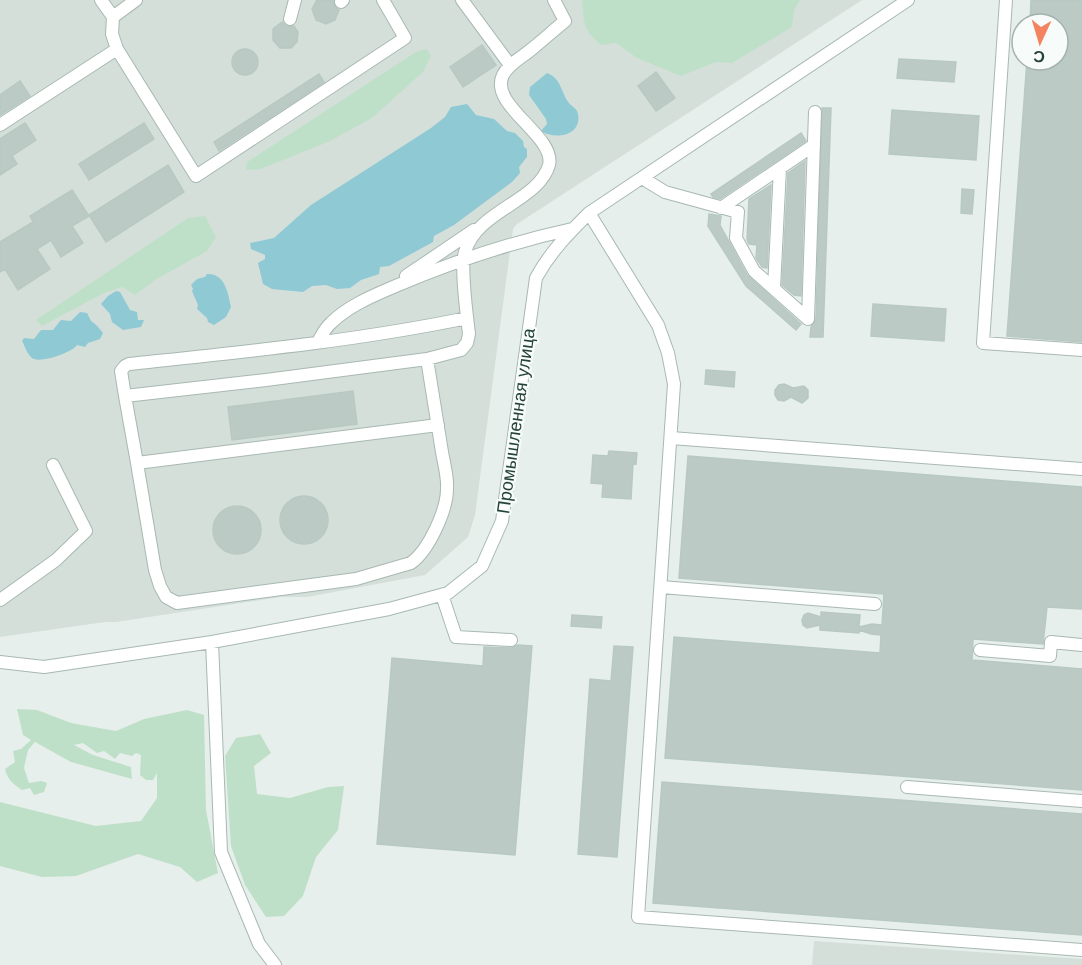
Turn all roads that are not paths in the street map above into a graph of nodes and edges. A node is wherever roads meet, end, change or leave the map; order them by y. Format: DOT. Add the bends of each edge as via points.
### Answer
graph roads {
  1 [pos="101,0"];
  2 [pos="136,0"];
  3 [pos="295,0"];
  4 [pos="383,0"];
  5 [pos="462,0"];
  6 [pos="554,0"];
  7 [pos="908,0"];
  8 [pos="1006,0"];
  9 [pos="113,17"];
  10 [pos="291,19"];
  11 [pos="117,49"];
  12 [pos="510,65"];
  13 [pos="815,112"];
  14 [pos="0,125"];
  15 [pos="813,145"];
  16 [pos="780,168"];
  17 [pos="642,178"];
  18 [pos="739,195"];
  19 [pos="721,208"];
  20 [pos="738,212"];
  21 [pos="589,213"];
  22 [pos="480,226"];
  23 [pos="573,228"];
  24 [pos="464,259"];
  25 [pos="774,288"];
  26 [pos="383,292"];
  27 [pos="467,318"];
  28 [pos="318,342"];
  29 [pos="1082,350"];
  30 [pos="427,359"];
  31 [pos="125,396"];
  32 [pos="438,424"];
  33 [pos="671,438"];
  34 [pos="137,463"];
  35 [pos="54,465"];
  36 [pos="1082,469"];
  37 [pos="661,586"];
  38 [pos="2,594"];
  39 [pos="442,595"];
  40 [pos="875,603"];
  41 [pos="511,640"];
  42 [pos="212,642"];
  43 [pos="1082,645"];
  44 [pos="980,650"];
  45 [pos="0,662"];
  46 [pos="907,788"];
  47 [pos="1082,801"];
  48 [pos="1082,950"];
  49 [pos="275,965"];
  1 -- 9 [label="street"];
  2 -- 9 [label="street"];
  3 -- 10 [label="street"];
  4 -- 11 [label="street" via="405,38 196,176"];
  5 -- 12 [label="street"];
  6 -- 12 [label="street" via="565,21"];
  7 -- 17 [label="street, Промышленная улица"];
  8 -- 29 [label="street" via="982,343"];
  9 -- 11 [label="street" via="112,34"];
  11 -- 14 [label="street"];
  12 -- 22 [label="street" via="502,77 504,93 540,138 549,154 549,163 534,186"];
  13 -- 15 [label="street"];
  15 -- 16 [label="street"];
  15 -- 25 [label="street" via="808,319"];
  16 -- 18 [label="street"];
  16 -- 25 [label="street"];
  17 -- 19 [label="street" via="665,192"];
  17 -- 21 [label="street, Промышленная улица"];
  18 -- 19 [label="street"];
  18 -- 20 [label="street"];
  19 -- 20 [label="street"];
  20 -- 25 [label="street" via="736,238 754,271"];
  21 -- 23 [label="street, Промышленная улица"];
  21 -- 33 [label="street" via="657,325 668,353 674,384"];
  22 -- 24 [label="street" via="470,239"];
  22 -- 26 [label="street"];
  23 -- 24 [label="street"];
  23 -- 39 [label="street, Промышленная улица" via="536,278 502,521 482,566"];
  24 -- 26 [label="street"];
  24 -- 27 [label="street"];
  26 -- 28 [label="street" via="346,310 328,324"];
  27 -- 28 [label="street"];
  27 -- 30 [label="street" via="469,334 461,350"];
  28 -- 31 [label="street" via="129,364 121,371"];
  30 -- 31 [label="street"];
  30 -- 32 [label="street"];
  31 -- 34 [label="street"];
  32 -- 34 [label="street"];
  32 -- 34 [label="street" via="447,499 422,554 411,563 356,579 189,603 177,603 166,597 160,586"];
  33 -- 36 [label="street"];
  33 -- 37 [label="street"];
  35 -- 38 [label="street" via="86,531 56,560"];
  37 -- 40 [label="street"];
  37 -- 48 [label="street" via="638,917"];
  39 -- 41 [label="street" via="456,636"];
  39 -- 42 [label="street, Промышленная улица" via="389,609"];
  42 -- 45 [label="street, Промышленная улица" via="44,667"];
  42 -- 49 [label="street" via="221,852 259,944"];
  43 -- 44 [label="street" via="1051,642 1050,656"];
  46 -- 47 [label="street"];
}
